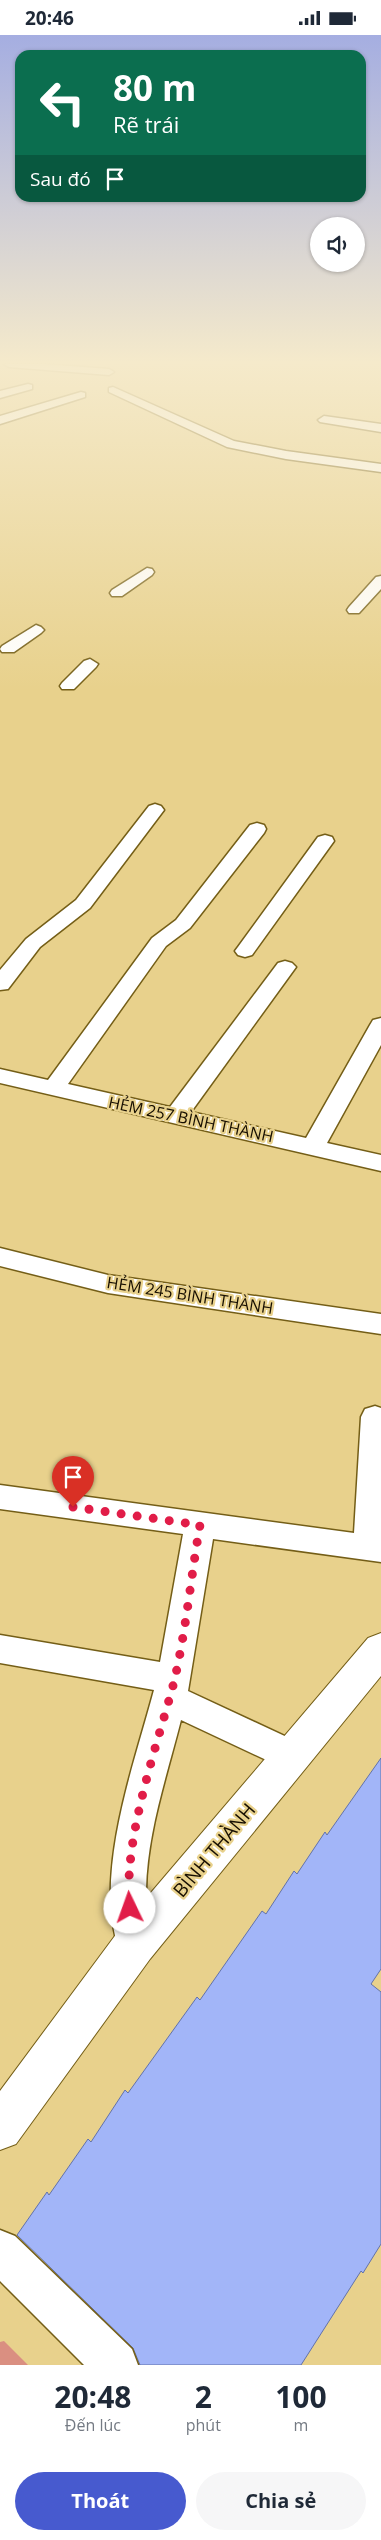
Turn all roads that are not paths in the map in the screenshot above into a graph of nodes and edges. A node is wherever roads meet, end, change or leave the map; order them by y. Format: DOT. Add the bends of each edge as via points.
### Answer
graph roads {
  1 [pos="147,572"];
  2 [pos="381,580"];
  3 [pos="117,593"];
  4 [pos="354,610"];
  5 [pos="36,630"];
  6 [pos="8,649"];
  7 [pos="90,664"];
  8 [pos="68,686"];
  9 [pos="155,810"];
  10 [pos="257,829"];
  11 [pos="325,841"];
  12 [pos="245,951"];
  13 [pos="286,967"];
  14 [pos="0,984"];
  15 [pos="381,1025"];
  16 [pos="0,1076"];
  17 [pos="53,1089"];
  18 [pos="176,1116"];
  19 [pos="313,1146"];
  20 [pos="381,1163"];
  21 [pos="0,1257"];
  22 [pos="381,1324"];
  23 [pos="376,1417"];
  24 [pos="0,1497"];
  25 [pos="200,1525"];
  26 [pos="375,1548"];
  27 [pos="0,1649"];
  28 [pos="381,1649"];
  29 [pos="172,1689"];
  30 [pos="292,1756"];
  31 [pos="135,1944"];
  32 [pos="0,2128"];
  33 [pos="0,2251"];
  34 [pos="116,2365"];
  1 -- 3 [label="street"];
  2 -- 4 [label="street"];
  5 -- 6 [label="street"];
  7 -- 8 [label="street"];
  9 -- 14 [label="street" via="82,904 33,943"];
  10 -- 17 [label="street" via="183,924 159,942"];
  11 -- 12 [label="street"];
  13 -- 18 [label="street"];
  15 -- 19 [label="street"];
  16 -- 17 [label="street, HẺM 257 BÌNH THÀNH"];
  17 -- 18 [label="street, HẺM 257 BÌNH THÀNH"];
  18 -- 19 [label="street, HẺM 257 BÌNH THÀNH"];
  19 -- 20 [label="street, HẺM 257 BÌNH THÀNH"];
  21 -- 22 [label="street, HẺM 245 BÌNH THÀNH" via="108,1284"];
  23 -- 26 [label="street"];
  24 -- 25 [label="street"];
  25 -- 26 [label="street"];
  25 -- 29 [label="street"];
  27 -- 29 [label="street"];
  28 -- 30 [label="street, BÌNH THÀNH"];
  29 -- 30 [label="street"];
  29 -- 31 [label="street" via="136,1828 128,1890"];
  30 -- 31 [label="street, BÌNH THÀNH"];
  31 -- 32 [label="street, BÌNH THÀNH"];
  33 -- 34 [label="street"];
}
